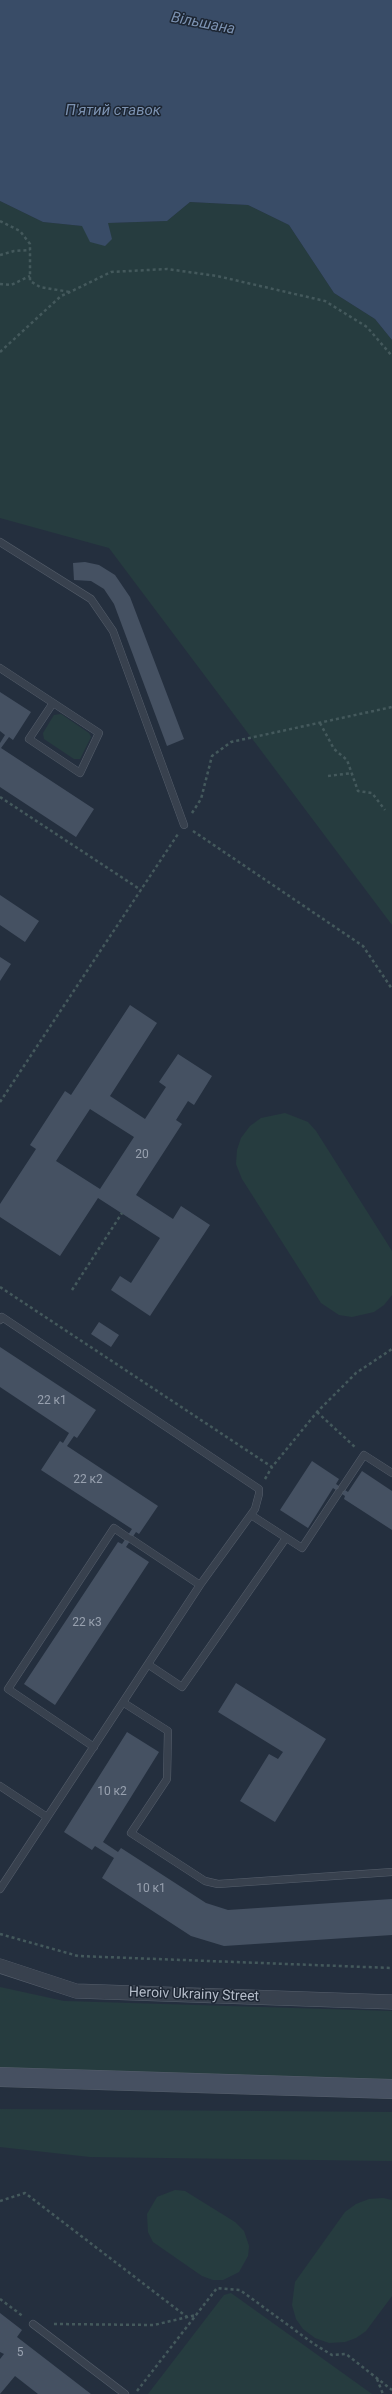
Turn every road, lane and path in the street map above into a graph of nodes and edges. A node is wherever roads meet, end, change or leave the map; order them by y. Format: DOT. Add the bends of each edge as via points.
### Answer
graph roads {
  1 [pos="0,221"];
  2 [pos="30,250"];
  3 [pos="0,255"];
  4 [pos="30,276"];
  5 [pos="0,284"];
  6 [pos="70,292"];
  7 [pos="0,352"];
  8 [pos="392,356"];
  9 [pos="0,542"];
  10 [pos="0,668"];
  11 [pos="53,703"];
  12 [pos="392,707"];
  13 [pos="320,723"];
  14 [pos="352,774"];
  15 [pos="328,776"];
  16 [pos="0,796"];
  17 [pos="385,810"];
  18 [pos="184,825"];
  19 [pos="141,890"];
  20 [pos="392,989"];
  21 [pos="0,1102"];
  22 [pos="122,1213"];
  23 [pos="0,1287"];
  24 [pos="72,1290"];
  25 [pos="0,1320"];
  26 [pos="392,1349"];
  27 [pos="317,1412"];
  28 [pos="364,1455"];
  29 [pos="392,1473"];
  30 [pos="251,1515"];
  31 [pos="286,1538"];
  32 [pos="200,1585"];
  33 [pos="149,1665"];
  34 [pos="124,1703"];
  35 [pos="94,1747"];
  36 [pos="0,1786"];
  37 [pos="47,1817"];
  38 [pos="392,1872"];
  39 [pos="0,1889"];
  40 [pos="0,1934"];
  41 [pos="0,1966"];
  42 [pos="392,1968"];
  43 [pos="392,2002"];
  44 [pos="2,2080"];
  45 [pos="392,2089"];
  46 [pos="0,2201"];
  47 [pos="0,2299"];
  48 [pos="197,2315"];
  49 [pos="187,2317"];
  50 [pos="33,2324"];
  51 [pos="377,2378"];
  52 [pos="392,2390"];
  53 [pos="125,2394"];
  54 [pos="134,2394"];
  55 [pos="383,2394"];
  1 -- 2 [label="path" via="20,231 30,244"];
  2 -- 3 [label="path"];
  2 -- 4 [label="path"];
  4 -- 5 [label="path" via="11,285"];
  4 -- 6 [label="path" via="30,281 40,287"];
  6 -- 7 [label="path" via="61,296"];
  6 -- 8 [label="path" via="112,272 167,269 217,276 325,301 367,327"];
  9 -- 18 [label="lane" via="91,599 113,632"];
  10 -- 11 [label="lane"];
  11 -- 11 [label="lane" via="30,739 80,773 99,733"];
  12 -- 13 [label="path"];
  13 -- 14 [label="path" via="334,750 347,760"];
  13 -- 18 [label="path" via="231,742 212,756 201,799"];
  14 -- 15 [label="path"];
  14 -- 17 [label="path" via="358,791 372,793"];
  16 -- 19 [label="path"];
  18 -- 19 [label="path"];
  18 -- 20 [label="path" via="363,946"];
  19 -- 21 [label="path"];
  22 -- 24 [label="path"];
  23 -- 27 [label="path" via="272,1468"];
  25 -- 30 [label="lane" via="2,1317 258,1489 258,1501"];
  26 -- 27 [label="path" via="356,1373"];
  27 -- 28 [label="path"];
  28 -- 29 [label="lane"];
  28 -- 31 [label="lane" via="302,1548"];
  30 -- 31 [label="lane"];
  30 -- 32 [label="lane"];
  31 -- 33 [label="lane" via="182,1688"];
  32 -- 33 [label="lane"];
  32 -- 35 [label="lane" via="114,1528 8,1690"];
  33 -- 34 [label="lane"];
  34 -- 35 [label="lane"];
  34 -- 38 [label="lane" via="168,1731 167,1779 131,1833 205,1881 218,1884"];
  35 -- 37 [label="lane"];
  36 -- 37 [label="lane"];
  37 -- 39 [label="lane"];
  40 -- 42 [label="path" via="78,1956"];
  41 -- 43 [label="street, Heroiv Ukrainy Street" via="76,1991"];
  44 -- 45 [label="main road"];
  46 -- 49 [label="path" via="25,2193"];
  47 -- 50 [label="path"];
  48 -- 49 [label="path"];
  48 -- 51 [label="path" via="217,2288 240,2290 314,2344 332,2355 346,2354"];
  48 -- 54 [label="path"];
  49 -- 50 [label="path" via="154,2325"];
  50 -- 53 [label="lane"];
  51 -- 52 [label="path"];
  51 -- 55 [label="path"];
}
